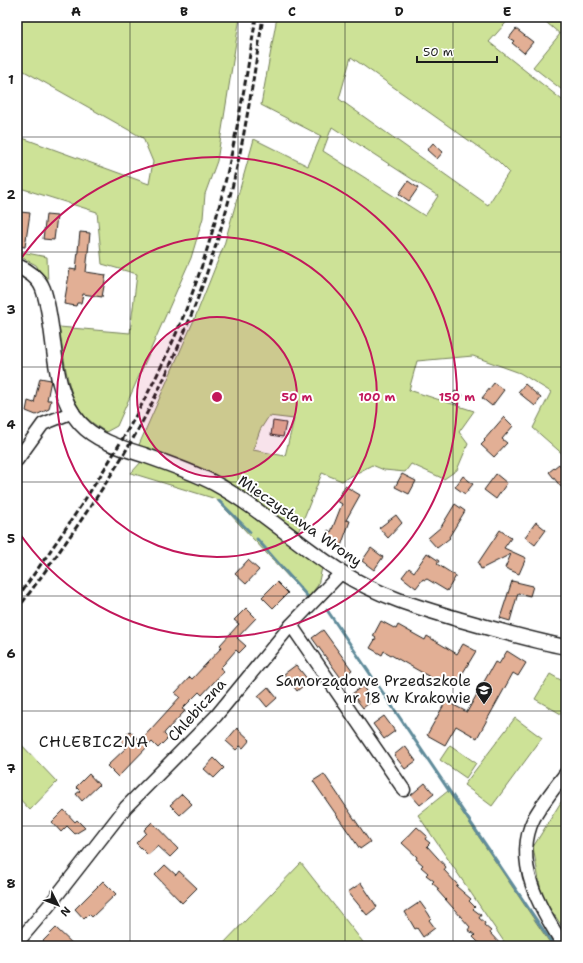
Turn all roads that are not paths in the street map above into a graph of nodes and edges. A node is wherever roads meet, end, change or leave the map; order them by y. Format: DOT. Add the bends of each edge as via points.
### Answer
graph roads {
  1 [pos="17,266"];
  2 [pos="73,412"];
  3 [pos="17,460"];
  4 [pos="341,573"];
  5 [pos="291,625"];
  6 [pos="566,647"];
  7 [pos="566,773"];
  8 [pos="404,790"];
  9 [pos="17,943"];
  10 [pos="564,946"];
  1 -- 2 [label="street, Mieczysława Wrony" via="28,270 42,287 57,368 63,392"];
  2 -- 3 [label="street" via="43,424"];
  2 -- 4 [label="street, Mieczysława Wrony" via="80,423 104,439 126,450 213,482"];
  4 -- 5 [label="street, Chlebiczna"];
  4 -- 6 [label="street, Mieczysława Wrony" via="398,600 497,630"];
  5 -- 8 [label="street"];
  5 -- 9 [label="street, Chlebiczna" via="216,716 126,807"];
  7 -- 10 [label="street" via="534,819 527,843 526,858 535,896"];
}
